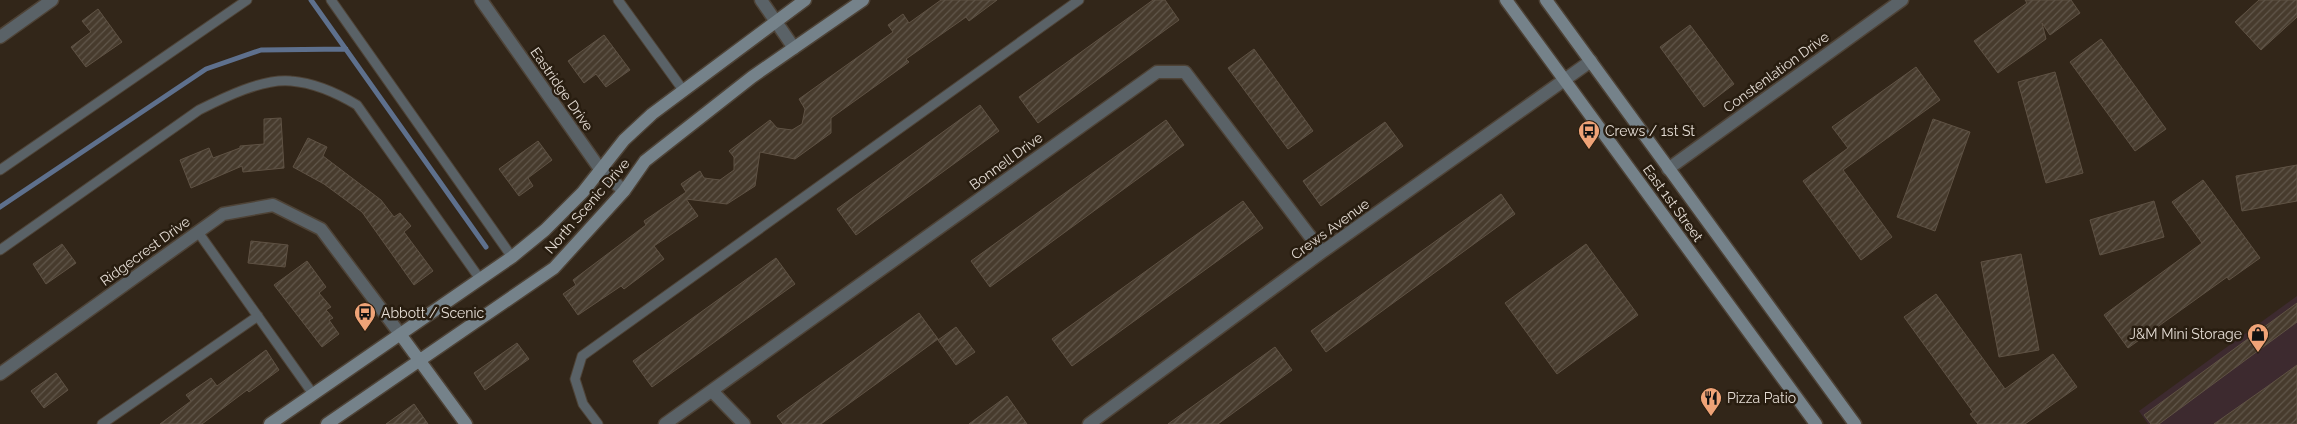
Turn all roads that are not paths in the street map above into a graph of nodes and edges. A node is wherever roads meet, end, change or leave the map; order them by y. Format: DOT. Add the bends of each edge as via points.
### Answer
graph roads {
  1 [pos="52,0"];
  2 [pos="247,0"];
  3 [pos="331,0"];
  4 [pos="480,0"];
  5 [pos="618,0"];
  6 [pos="760,0"];
  7 [pos="805,0"];
  8 [pos="863,0"];
  9 [pos="1079,0"];
  10 [pos="1506,0"];
  11 [pos="1546,0"];
  12 [pos="1902,0"];
  13 [pos="776,20"];
  14 [pos="0,37"];
  15 [pos="794,48"];
  16 [pos="1591,61"];
  17 [pos="1566,81"];
  18 [pos="683,90"];
  19 [pos="1668,168"];
  20 [pos="600,169"];
  21 [pos="0,170"];
  22 [pos="624,191"];
  23 [pos="198,232"];
  24 [pos="0,250"];
  25 [pos="1322,252"];
  26 [pos="512,257"];
  27 [pos="480,279"];
  28 [pos="258,316"];
  29 [pos="400,334"];
  30 [pos="420,359"];
  31 [pos="0,374"];
  32 [pos="712,391"];
  33 [pos="313,394"];
  34 [pos="102,424"];
  35 [pos="270,424"];
  36 [pos="327,424"];
  37 [pos="466,424"];
  38 [pos="598,424"];
  39 [pos="666,424"];
  40 [pos="744,424"];
  41 [pos="1089,424"];
  42 [pos="1816,424"];
  43 [pos="1855,424"];
  1 -- 14 [label="street"];
  2 -- 21 [label="lane"];
  3 -- 26 [label="lane"];
  4 -- 20 [label="street, Eastridge Drive"];
  5 -- 18 [label="lane"];
  6 -- 13 [label="street"];
  7 -- 13 [label="main road, North Scenic Drive"];
  8 -- 15 [label="main road, North Scenic Drive"];
  9 -- 38 [label="lane" via="582,356 575,379 583,404"];
  10 -- 17 [label="main road, East 1st Street"];
  11 -- 16 [label="main road, East 1st Street"];
  12 -- 19 [label="street, Constenlation Drive"];
  13 -- 15 [label="street"];
  13 -- 18 [label="main road, North Scenic Drive"];
  15 -- 22 [label="main road, North Scenic Drive" via="646,161"];
  16 -- 17 [label="street, Crews Avenue"];
  16 -- 19 [label="main road, East 1st Street"];
  17 -- 25 [label="street, Crews Avenue"];
  17 -- 42 [label="main road, East 1st Street"];
  18 -- 20 [label="main road, North Scenic Drive" via="624,140"];
  19 -- 43 [label="main road, East 1st Street"];
  20 -- 22 [label="street, Eastridge Drive"];
  20 -- 26 [label="main road, North Scenic Drive" via="583,192 546,230"];
  22 -- 30 [label="main road, North Scenic Drive" via="554,268"];
  23 -- 28 [label="lane"];
  23 -- 29 [label="street, Ridgecrest Drive" via="223,214 273,206 321,229"];
  23 -- 31 [label="street, Ridgecrest Drive"];
  24 -- 27 [label="lane" via="199,110 265,84 290,81 334,92 357,105"];
  25 -- 32 [label="street, Bonnell Drive" via="1185,72 1157,72"];
  25 -- 41 [label="street, Crews Avenue"];
  26 -- 27 [label="main road, North Scenic Drive"];
  27 -- 29 [label="main road, North Scenic Drive"];
  28 -- 33 [label="lane"];
  28 -- 34 [label="lane"];
  29 -- 30 [label="main road"];
  29 -- 33 [label="main road, North Scenic Drive"];
  30 -- 36 [label="main road, North Scenic Drive"];
  30 -- 37 [label="main road"];
  32 -- 39 [label="street, Bonnell Drive"];
  32 -- 40 [label="street"];
  33 -- 35 [label="main road, North Scenic Drive"];
}
